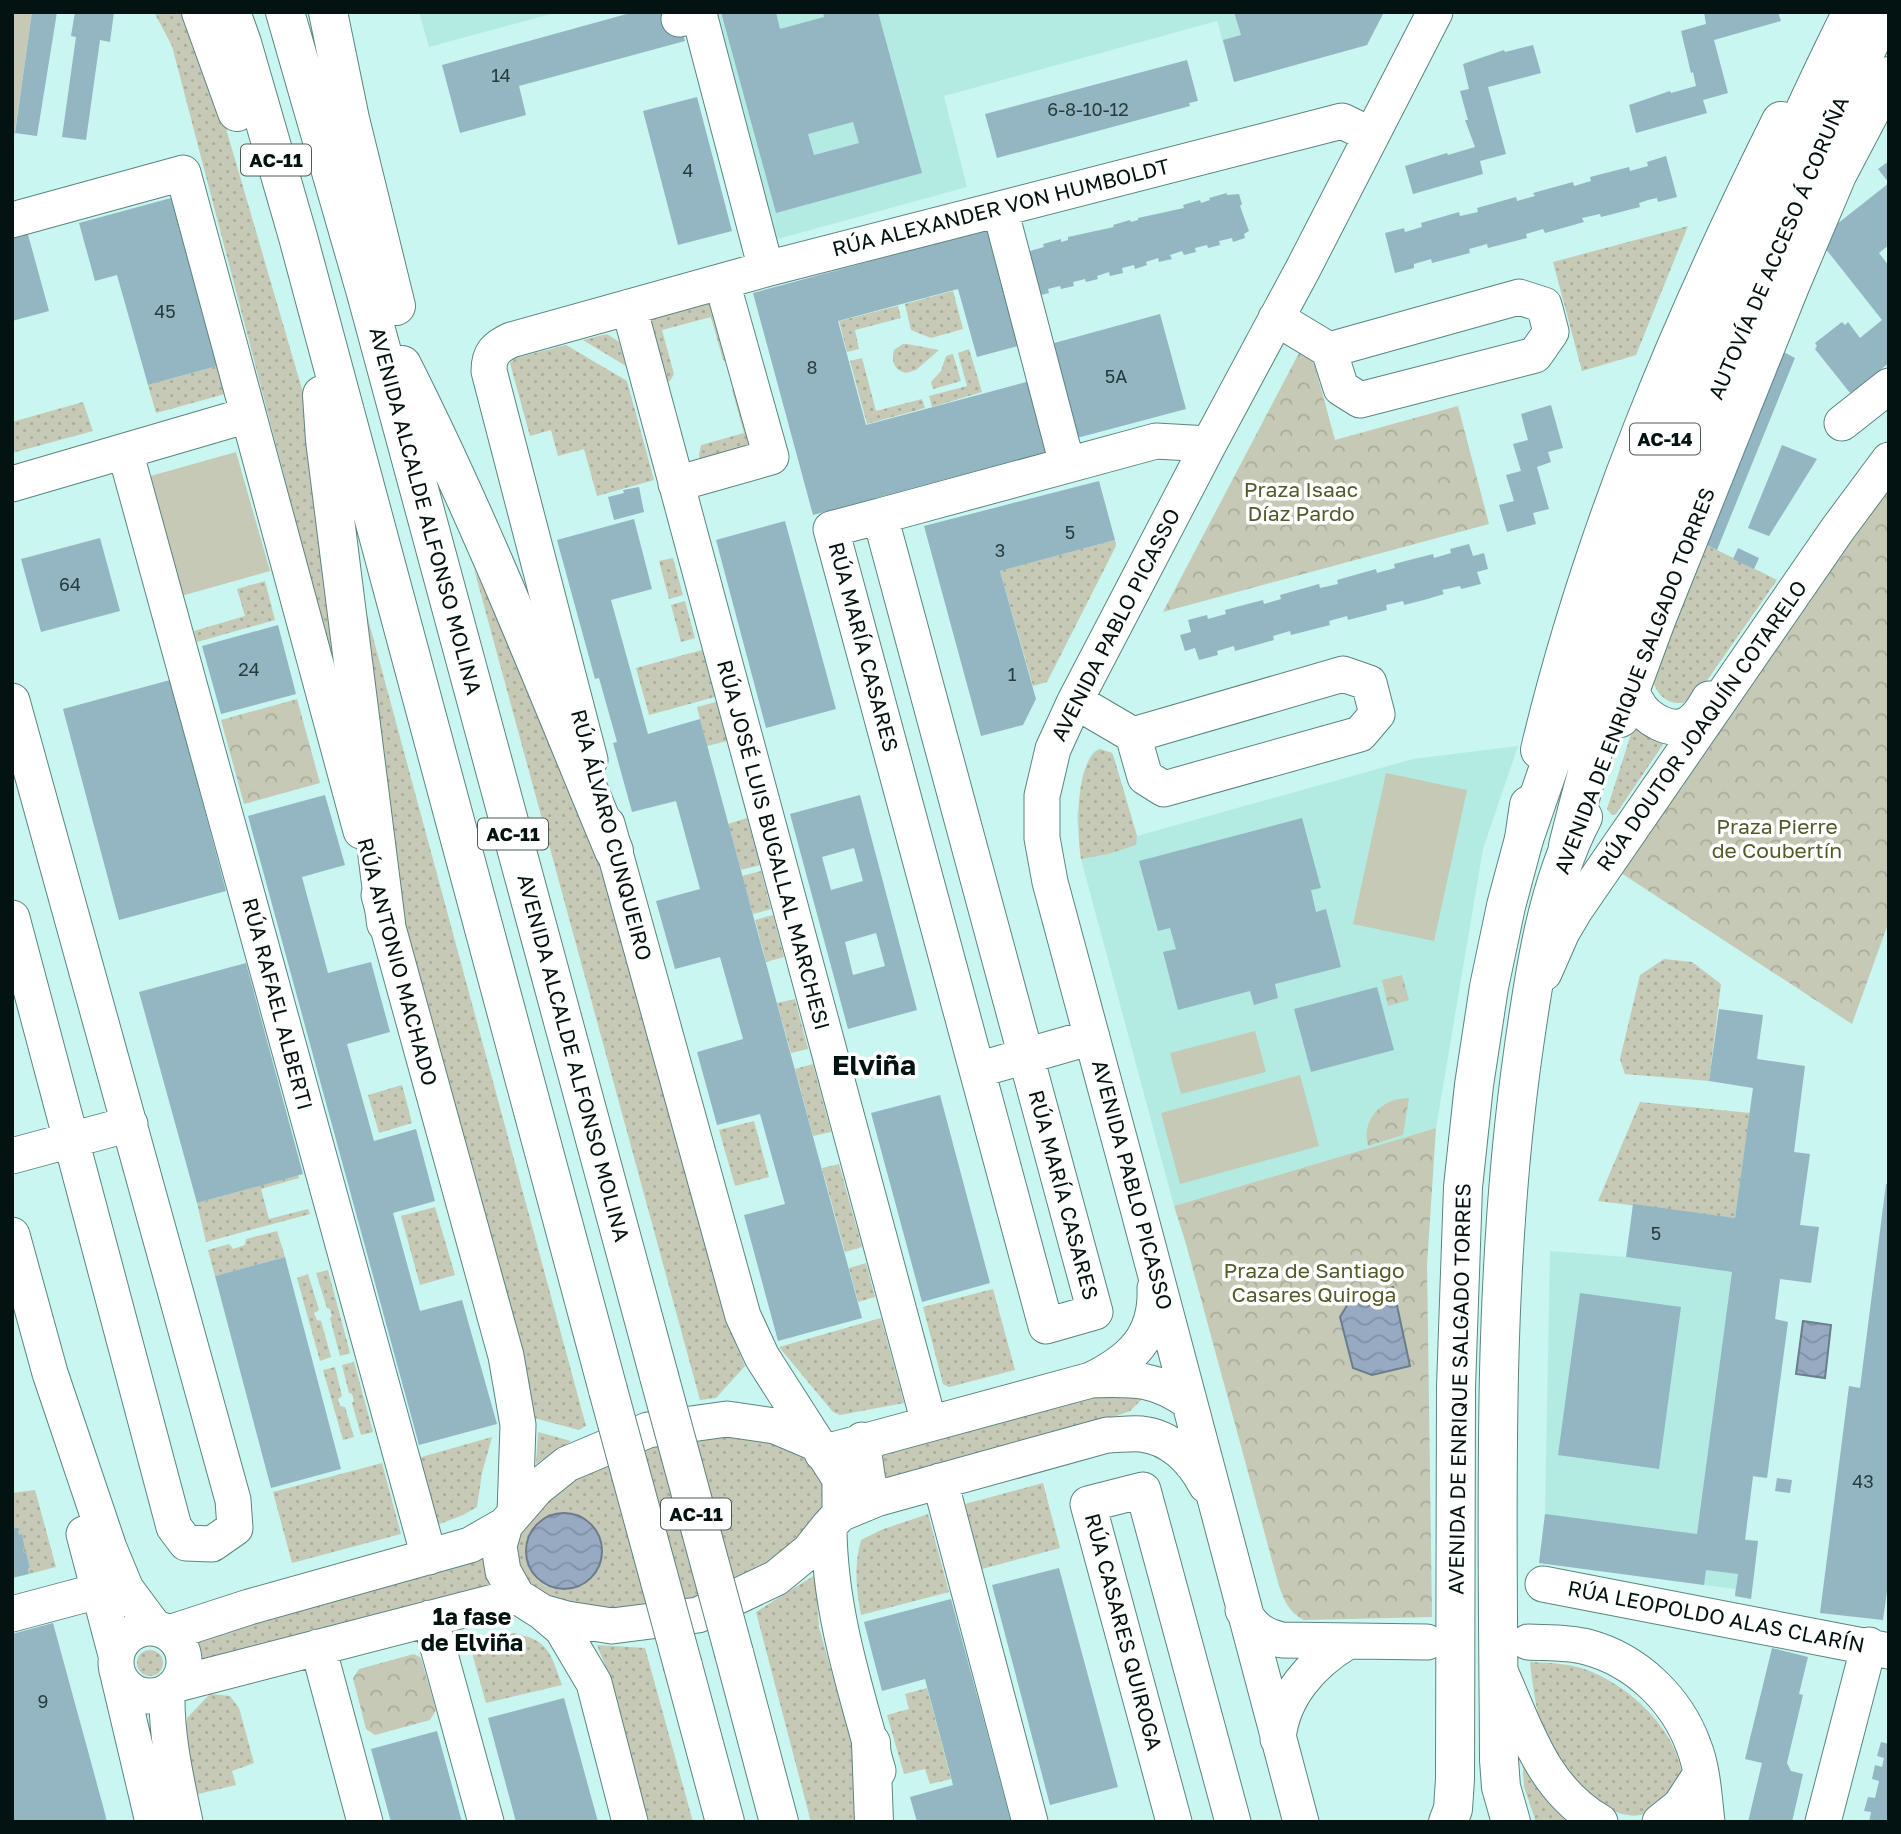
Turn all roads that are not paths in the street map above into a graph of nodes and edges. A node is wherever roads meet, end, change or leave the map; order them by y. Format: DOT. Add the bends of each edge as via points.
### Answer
graph roads {
  1 [pos="201,12"];
  2 [pos="231,12"];
  3 [pos="285,12"];
  4 [pos="328,12"];
  5 [pos="1435,12"];
  6 [pos="1835,12"];
  7 [pos="1852,12"];
  8 [pos="1885,12"];
  9 [pos="679,19"];
  10 [pos="1861,62"];
  11 [pos="350,119"];
  12 [pos="1371,135"];
  13 [pos="249,148"];
  14 [pos="1000,209"];
  15 [pos="12,220"];
  16 [pos="345,222"];
  17 [pos="298,237"];
  18 [pos="766,269"];
  19 [pos="722,282"];
  20 [pos="366,293"];
  21 [pos="629,307"];
  22 [pos="317,309"];
  23 [pos="1276,318"];
  24 [pos="1329,350"];
  25 [pos="1889,386"];
  26 [pos="426,412"];
  27 [pos="248,415"];
  28 [pos="1842,423"];
  29 [pos="325,440"];
  30 [pos="1209,444"];
  31 [pos="125,451"];
  32 [pos="1889,460"];
  33 [pos="1067,464"];
  34 [pos="12,484"];
  35 [pos="676,484"];
  36 [pos="880,516"];
  37 [pos="1795,580"];
  38 [pos="1631,687"];
  39 [pos="12,701"];
  40 [pos="1075,701"];
  41 [pos="1133,735"];
  42 [pos="21,764"];
  43 [pos="1524,839"];
  44 [pos="1568,846"];
  45 [pos="614,851"];
  46 [pos="12,918"];
  47 [pos="386,923"];
  48 [pos="1530,1002"];
  49 [pos="1092,1037"];
  50 [pos="1026,1056"];
  51 [pos="977,1070"];
  52 [pos="130,1124"];
  53 [pos="70,1140"];
  54 [pos="12,1156"];
  55 [pos="12,1235"];
  56 [pos="1153,1263"];
  57 [pos="50,1373"];
  58 [pos="1091,1380"];
  59 [pos="1182,1389"];
  60 [pos="929,1423"];
  61 [pos="1107,1435"];
  62 [pos="862,1440"];
  63 [pos="818,1448"];
  64 [pos="940,1481"];
  65 [pos="876,1499"];
  66 [pos="1216,1505"];
  67 [pos="510,1519"];
  68 [pos="834,1520"];
  69 [pos="429,1557"];
  70 [pos="1543,1584"];
  71 [pos="98,1591"];
  72 [pos="529,1604"];
  73 [pos="12,1614"];
  74 [pos="430,1618"];
  75 [pos="162,1631"];
  76 [pos="1254,1634"];
  77 [pos="1348,1642"];
  78 [pos="1427,1642"];
  79 [pos="1528,1642"];
  80 [pos="317,1647"];
  81 [pos="1879,1648"];
  82 [pos="116,1661"];
  83 [pos="1499,1668"];
  84 [pos="172,1688"];
  85 [pos="1278,1739"];
  86 [pos="871,1743"];
  87 [pos="1702,1803"];
  88 [pos="153,1822"];
  89 [pos="185,1822"];
  90 [pos="365,1822"];
  91 [pos="486,1822"];
  92 [pos="630,1822"];
  93 [pos="725,1822"];
  94 [pos="779,1822"];
  95 [pos="874,1822"];
  96 [pos="892,1822"];
  97 [pos="1030,1822"];
  98 [pos="1174,1822"];
  99 [pos="1233,1822"];
  100 [pos="1301,1822"];
  101 [pos="1448,1822"];
  102 [pos="1511,1822"];
  103 [pos="1600,1822"];
  104 [pos="1660,1822"];
  105 [pos="1823,1822"];
  1 -- 13 [label="main road"];
  2 -- 17 [label="main road, AC-11"];
  3 -- 16 [label="main road, AVENIDA ALCALDE ALFONSO MOLINA / AC-11"];
  4 -- 11 [label="main road"];
  5 -- 12 [label="street, AVENIDA PABLO PICASSO"];
  6 -- 43 [label="main road, AVENIDA DE ENRIQUE SALGADO TORRES" via="1722,240 1612,510 1552,701"];
  7 -- 10 [label="main road, AUTOVÍA DE ACCESO Á CORUÑA / AC-14"];
  8 -- 10 [label="main road, AUTOVÍA DE ACCESO Á CORUÑA / AC-14"];
  9 -- 18 [label="street" via="699,14"];
  10 -- 38 [label="main road, AVENIDA DE ENRIQUE SALGADO TORRES" via="1837,176"];
  10 -- 43 [label="main road, AUTOVÍA DE ACCESO Á CORUÑA / AC-14" via="1768,189 1670,427"];
  10 -- 44 [label="main road, AUTOVÍA DE ACCESO Á CORUÑA / AC-14" via="1790,212 1665,525 1630,626"];
  11 -- 16 [label="main road"];
  11 -- 26 [label="main road"];
  12 -- 14 [label="street, RÚA ALEXANDER VON HUMBOLDT" via="1342,121"];
  12 -- 23 [label="street, AVENIDA PABLO PICASSO"];
  13 -- 17 [label="main road"];
  13 -- 29 [label="main road"];
  14 -- 18 [label="street, RÚA ALEXANDER VON HUMBOLDT"];
  14 -- 33 [label="street"];
  15 -- 27 [label="street, RÚA ANTONIO MACHADO" via="183,173"];
  16 -- 20 [label="main road, AVENIDA ALCALDE ALFONSO MOLINA / AC-11"];
  17 -- 22 [label="main road, AC-11"];
  18 -- 19 [label="street, RÚA ALEXANDER VON HUMBOLDT"];
  19 -- 21 [label="street, RÚA ALEXANDER VON HUMBOLDT"];
  19 -- 35 [label="street" via="771,457"];
  20 -- 26 [label="main road"];
  20 -- 94 [label="main road, AVENIDA ALCALDE ALFONSO MOLINA / AC-11, bridge"];
  21 -- 35 [label="street, RÚA JOSÉ LUIS BUGALLAL MARCHESI"];
  21 -- 45 [label="street, RÚA ÁLVARO CUNQUEIRO" via="511,340 492,352 489,361"];
  22 -- 29 [label="main road"];
  22 -- 93 [label="main road, AC-11, bridge"];
  23 -- 24 [label="street"];
  23 -- 30 [label="street, AVENIDA PABLO PICASSO"];
  24 -- 24 [label="street" via="1341,388 1360,400 1535,355 1551,332 1544,305 1519,297"];
  25 -- 28 [label="street"];
  26 -- 45 [label="main road"];
  27 -- 31 [label="street"];
  27 -- 47 [label="street, RÚA ANTONIO MACHADO"];
  29 -- 47 [label="main road"];
  30 -- 33 [label="street" via="1156,441"];
  30 -- 40 [label="street, AVENIDA PABLO PICASSO"];
  31 -- 34 [label="street"];
  31 -- 69 [label="street, RÚA RAFAEL ALBERTI"];
  32 -- 37 [label="street, RÚA DOUTOR JOAQUÍN COTARELO"];
  33 -- 36 [label="street"];
  35 -- 60 [label="street, RÚA JOSÉ LUIS BUGALLAL MARCHESI"];
  36 -- 50 [label="street, RÚA MARÍA CASARES"];
  36 -- 51 [label="street, RÚA MARÍA CASARES" via="831,529"];
  37 -- 38 [label="street" via="1689,724 1661,724 1637,704"];
  37 -- 48 [label="street, RÚA DOUTOR JOAQUÍN COTARELO" via="1575,910"];
  38 -- 44 [label="main road, AVENIDA DE ENRIQUE SALGADO TORRES" via="1585,813"];
  39 -- 42 [label="street"];
  40 -- 41 [label="street"];
  40 -- 49 [label="street, AVENIDA PABLO PICASSO" via="1053,749 1042,796 1042,838 1049,882"];
  41 -- 41 [label="street" via="1145,777 1164,789 1360,734 1377,714 1369,683 1343,674"];
  42 -- 52 [label="street"];
  43 -- 101 [label="main road, AVENIDA DE ENRIQUE SALGADO TORRES" via="1489,987 1463,1187 1456,1387 1455,1779 1454,1809"];
  44 -- 48 [label="main road, AVENIDA DE ENRIQUE SALGADO TORRES"];
  45 -- 63 [label="street, RÚA ÁLVARO CUNQUEIRO" via="743,1316"];
  46 -- 53 [label="street"];
  47 -- 67 [label="street, RÚA ANTONIO MACHADO" via="506,1356 518,1425"];
  48 -- 83 [label="main road, AVENIDA DE ENRIQUE SALGADO TORRES" via="1506,1220 1499,1385"];
  49 -- 50 [label="street"];
  49 -- 56 [label="street, AVENIDA PABLO PICASSO"];
  50 -- 51 [label="street"];
  50 -- 51 [label="street, RÚA MARÍA CASARES" via="1095,1312 1046,1325"];
  52 -- 53 [label="street"];
  52 -- 53 [label="street" via="233,1500 234,1528 212,1544 187,1543 174,1528"];
  53 -- 54 [label="street"];
  55 -- 57 [label="street"];
  56 -- 58 [label="street" via="1156,1302 1150,1328 1130,1355"];
  56 -- 59 [label="street, AVENIDA PABLO PICASSO"];
  57 -- 71 [label="street"];
  57 -- 75 [label="street" via="114,1562 126,1589"];
  58 -- 59 [label="street" via="1143,1381"];
  58 -- 60 [label="street"];
  59 -- 61 [label="street"];
  59 -- 66 [label="street, AVENIDA PABLO PICASSO"];
  60 -- 62 [label="street"];
  61 -- 64 [label="street"];
  61 -- 66 [label="street" via="1142,1434 1174,1447 1197,1467"];
  62 -- 63 [label="street"];
  62 -- 65 [label="street" via="868,1482"];
  63 -- 67 [label="street" via="775,1426 727,1419 648,1430 567,1464 537,1488"];
  63 -- 68 [label="street, RÚA ÁLVARO CUNQUEIRO" via="839,1479"];
  64 -- 65 [label="street"];
  64 -- 97 [label="street"];
  65 -- 68 [label="street"];
  66 -- 76 [label="street, AVENIDA PABLO PICASSO"];
  67 -- 69 [label="street" via="470,1545"];
  67 -- 72 [label="street, RÚA ANTONIO MACHADO" via="499,1546 503,1571"];
  68 -- 72 [label="street" via="809,1551 776,1578 698,1615 612,1626 567,1619"];
  68 -- 86 [label="street" via="829,1553 835,1606"];
  69 -- 75 [label="street"];
  70 -- 81 [label="street, RÚA LEOPOLDO ALAS CLARÍN"];
  71 -- 73 [label="street"];
  71 -- 82 [label="street"];
  72 -- 74 [label="street"];
  72 -- 92 [label="street" via="562,1629 594,1683"];
  74 -- 80 [label="street"];
  74 -- 91 [label="street"];
  75 -- 82 [label="street" via="145,1628 126,1637"];
  75 -- 84 [label="street" via="178,1641 183,1651 183,1674"];
  76 -- 77 [label="street" via="1282,1640"];
  76 -- 85 [label="street, AVENIDA PABLO PICASSO"];
  77 -- 78 [label="street"];
  77 -- 85 [label="street" via="1324,1657 1299,1685 1284,1712"];
  79 -- 87 [label="street" via="1584,1646 1608,1654 1649,1680 1669,1700 1695,1748"];
  80 -- 84 [label="street"];
  80 -- 90 [label="street"];
  81 -- 105 [label="street"];
  82 -- 84 [label="street" via="119,1677 134,1693 156,1697"];
  82 -- 88 [label="street"];
  83 -- 102 [label="main road, AVENIDA DE ENRIQUE SALGADO TORRES" via="1501,1787"];
  83 -- 103 [label="street" via="1545,1771 1586,1814"];
  84 -- 89 [label="street" via="167,1714"];
  85 -- 100 [label="street, AVENIDA PABLO PICASSO"];
  86 -- 95 [label="main road"];
  86 -- 96 [label="street"];
  87 -- 104 [label="street" via="1680,1806"];
  98 -- 99 [label="street, RÚA CASARES QUIROGA" via="1088,1504 1143,1490"];
}
